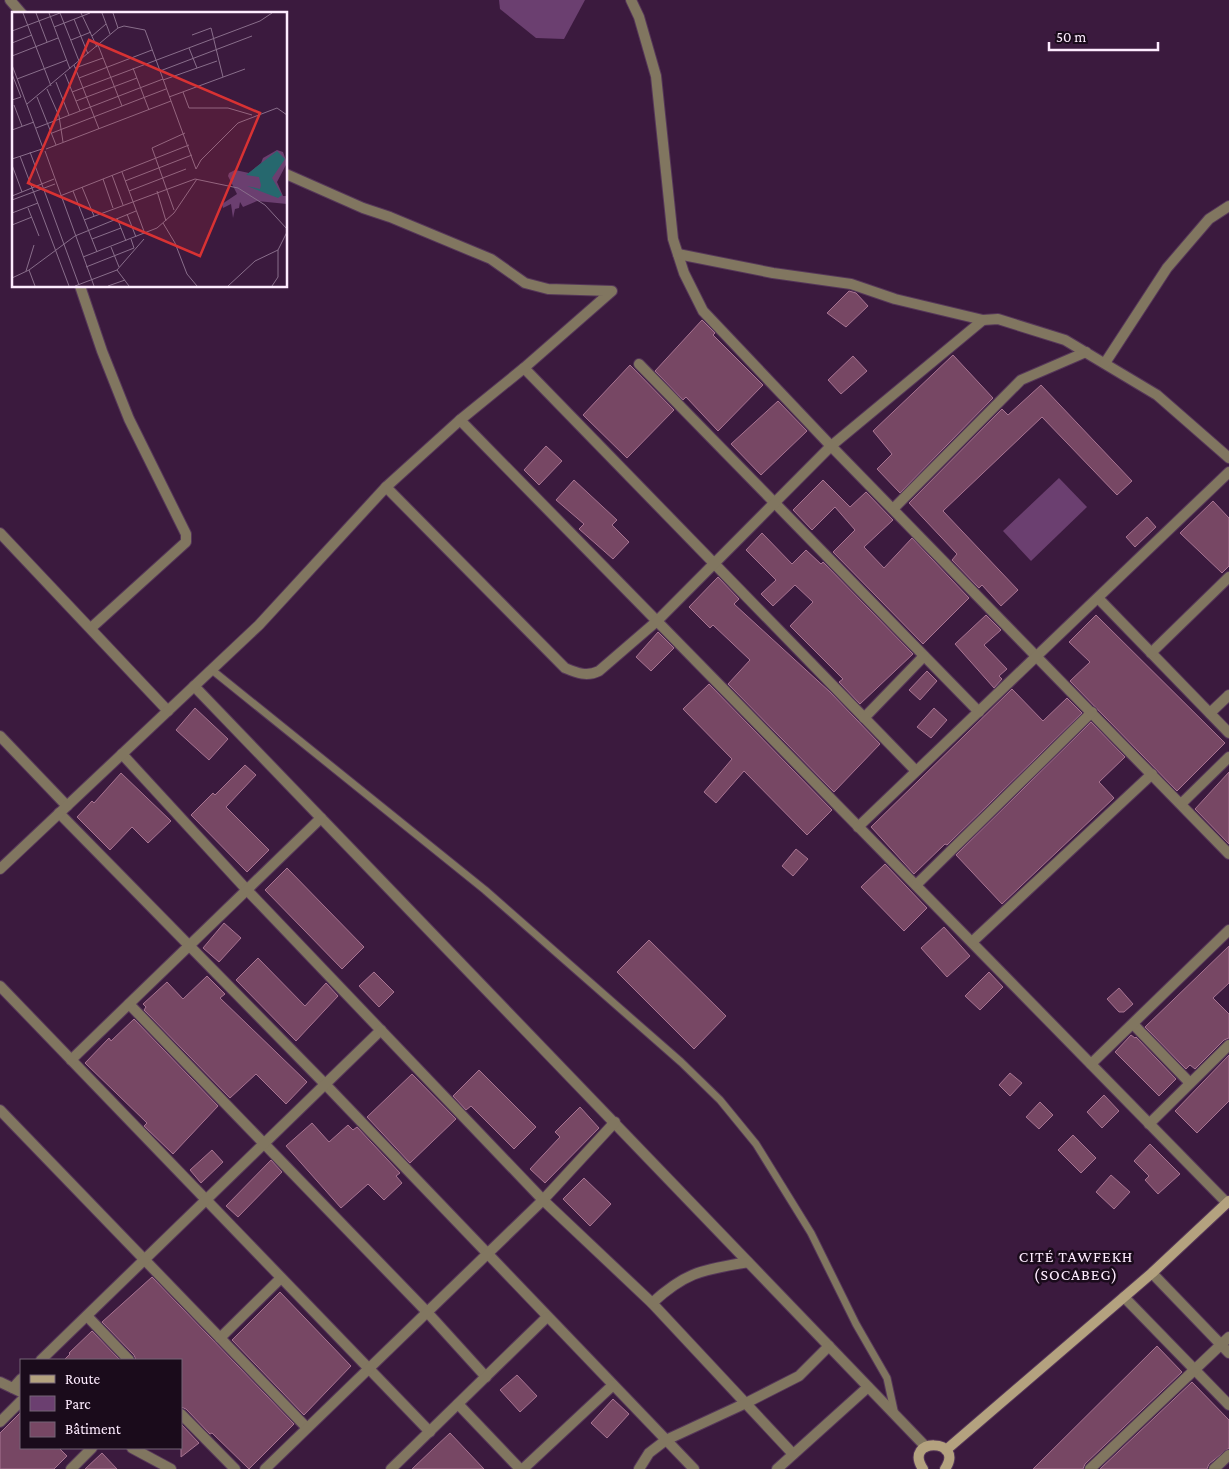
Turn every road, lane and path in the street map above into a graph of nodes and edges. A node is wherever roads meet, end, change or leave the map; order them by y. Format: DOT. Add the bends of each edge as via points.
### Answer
graph roads {
  1 [pos="10,0"];
  2 [pos="631,0"];
  3 [pos="20,12"];
  4 [pos="288,175"];
  5 [pos="1229,206"];
  6 [pos="678,254"];
  7 [pos="81,288"];
  8 [pos="983,320"];
  9 [pos="1086,352"];
  10 [pos="1105,363"];
  11 [pos="639,364"];
  12 [pos="524,368"];
  13 [pos="460,420"];
  14 [pos="831,446"];
  15 [pos="1229,458"];
  16 [pos="1229,472"];
  17 [pos="386,487"];
  18 [pos="774,503"];
  19 [pos="893,508"];
  20 [pos="0,533"];
  21 [pos="714,563"];
  22 [pos="1229,577"];
  23 [pos="1098,598"];
  24 [pos="657,621"];
  25 [pos="90,628"];
  26 [pos="1151,653"];
  27 [pos="924,656"];
  28 [pos="1037,656"];
  29 [pos="212,670"];
  30 [pos="194,686"];
  31 [pos="1229,694"];
  32 [pos="168,710"];
  33 [pos="979,712"];
  34 [pos="1092,712"];
  35 [pos="1210,713"];
  36 [pos="864,718"];
  37 [pos="1229,733"];
  38 [pos="0,736"];
  39 [pos="122,754"];
  40 [pos="1229,757"];
  41 [pos="916,771"];
  42 [pos="1152,774"];
  43 [pos="1181,804"];
  44 [pos="63,809"];
  45 [pos="322,818"];
  46 [pos="858,827"];
  47 [pos="1229,854"];
  48 [pos="2,863"];
  49 [pos="916,886"];
  50 [pos="247,890"];
  51 [pos="1229,930"];
  52 [pos="972,942"];
  53 [pos="188,946"];
  54 [pos="0,986"];
  55 [pos="129,1004"];
  56 [pos="1133,1024"];
  57 [pos="381,1030"];
  58 [pos="1229,1045"];
  59 [pos="71,1060"];
  60 [pos="1091,1064"];
  61 [pos="1190,1083"];
  62 [pos="325,1084"];
  63 [pos="0,1110"];
  64 [pos="615,1122"];
  65 [pos="1149,1124"];
  66 [pos="264,1144"];
  67 [pos="206,1200"];
  68 [pos="543,1200"];
  69 [pos="1228,1202"];
  70 [pos="487,1255"];
  71 [pos="145,1260"];
  72 [pos="748,1262"];
  73 [pos="1152,1273"];
  74 [pos="281,1278"];
  75 [pos="1124,1297"];
  76 [pos="652,1303"];
  77 [pos="427,1312"];
  78 [pos="86,1316"];
  79 [pos="547,1317"];
  80 [pos="1229,1337"];
  81 [pos="220,1338"];
  82 [pos="1221,1345"];
  83 [pos="829,1346"];
  84 [pos="1229,1354"];
  85 [pos="42,1359"];
  86 [pos="129,1359"];
  87 [pos="369,1368"];
  88 [pos="1195,1369"];
  89 [pos="486,1377"];
  90 [pos="0,1382"];
  91 [pos="613,1385"];
  92 [pos="868,1387"];
  93 [pos="17,1390"];
  94 [pos="20,1402"];
  95 [pos="458,1404"];
  96 [pos="746,1404"];
  97 [pos="1229,1404"];
  98 [pos="182,1415"];
  99 [pos="895,1415"];
  100 [pos="0,1422"];
  101 [pos="307,1428"];
  102 [pos="430,1432"];
  103 [pos="666,1440"];
  104 [pos="926,1446"];
  105 [pos="91,1449"];
  106 [pos="134,1449"];
  107 [pos="946,1450"];
  108 [pos="793,1454"];
  109 [pos="1229,1455"];
  110 [pos="71,1469"];
  111 [pos="172,1469"];
  112 [pos="235,1469"];
  113 [pos="265,1469"];
  114 [pos="391,1469"];
  115 [pos="521,1469"];
  116 [pos="639,1469"];
  117 [pos="694,1469"];
  118 [pos="777,1469"];
  119 [pos="923,1469"];
  120 [pos="945,1469"];
  121 [pos="1090,1469"];
  122 [pos="1214,1469"];
  1 -- 3 [label="street"];
  2 -- 6 [label="street" via="656,76"];
  4 -- 12 [label="street" via="491,258 525,283 548,289 612,291"];
  5 -- 10 [label="street" via="1210,219 1167,268"];
  6 -- 8 [label="street" via="851,284 895,299"];
  6 -- 14 [label="street" via="703,311"];
  7 -- 25 [label="street" via="129,419 186,534 186,542"];
  8 -- 9 [label="street" via="998,319 1065,340"];
  8 -- 14 [label="street"];
  9 -- 10 [label="street"];
  9 -- 19 [label="street" via="1021,380"];
  10 -- 15 [label="street" via="1157,394"];
  11 -- 18 [label="street"];
  12 -- 13 [label="street"];
  12 -- 21 [label="street"];
  13 -- 17 [label="street"];
  13 -- 24 [label="street"];
  14 -- 18 [label="street"];
  14 -- 19 [label="street"];
  16 -- 23 [label="street"];
  17 -- 24 [label="street" via="565,668 578,673 599,671"];
  17 -- 29 [label="street" via="259,625"];
  18 -- 21 [label="street"];
  18 -- 27 [label="street"];
  19 -- 28 [label="street"];
  20 -- 25 [label="street"];
  21 -- 24 [label="street"];
  21 -- 36 [label="street"];
  22 -- 26 [label="street"];
  23 -- 26 [label="street"];
  23 -- 28 [label="street"];
  24 -- 46 [label="street"];
  25 -- 32 [label="street"];
  26 -- 35 [label="street"];
  27 -- 33 [label="street"];
  27 -- 36 [label="street"];
  28 -- 33 [label="street"];
  28 -- 34 [label="street"];
  29 -- 30 [label="street"];
  29 -- 99 [label="lane" via="485,890 720,1100 756,1144 811,1233 887,1378"];
  30 -- 32 [label="street"];
  30 -- 45 [label="street"];
  31 -- 35 [label="street"];
  32 -- 39 [label="street"];
  33 -- 41 [label="street"];
  34 -- 42 [label="street"];
  34 -- 49 [label="street"];
  35 -- 37 [label="street"];
  36 -- 41 [label="street"];
  38 -- 44 [label="street"];
  39 -- 44 [label="street"];
  39 -- 50 [label="street"];
  40 -- 43 [label="street"];
  41 -- 46 [label="street"];
  42 -- 43 [label="street"];
  42 -- 52 [label="street"];
  43 -- 47 [label="street"];
  44 -- 48 [label="street"];
  44 -- 53 [label="street"];
  45 -- 50 [label="street"];
  45 -- 64 [label="street"];
  46 -- 49 [label="street"];
  49 -- 52 [label="street"];
  50 -- 53 [label="street"];
  50 -- 57 [label="street"];
  51 -- 56 [label="street"];
  52 -- 60 [label="street"];
  53 -- 55 [label="street"];
  53 -- 62 [label="street"];
  54 -- 59 [label="street"];
  55 -- 59 [label="street"];
  55 -- 66 [label="street"];
  56 -- 60 [label="street"];
  56 -- 61 [label="street"];
  57 -- 62 [label="street"];
  57 -- 68 [label="street"];
  58 -- 61 [label="street"];
  59 -- 67 [label="street"];
  60 -- 65 [label="street"];
  61 -- 65 [label="street"];
  62 -- 66 [label="street"];
  62 -- 70 [label="street"];
  63 -- 71 [label="street"];
  64 -- 68 [label="street"];
  64 -- 72 [label="street"];
  65 -- 69 [label="street"];
  66 -- 67 [label="street"];
  66 -- 77 [label="street"];
  67 -- 71 [label="street"];
  67 -- 74 [label="street"];
  68 -- 70 [label="street"];
  68 -- 76 [label="street"];
  69 -- 73 [label="street"];
  70 -- 77 [label="street"];
  70 -- 79 [label="street"];
  71 -- 78 [label="street"];
  71 -- 81 [label="street"];
  72 -- 76 [label="street" via="700,1270 671,1286"];
  72 -- 83 [label="street"];
  73 -- 75 [label="street"];
  73 -- 82 [label="street"];
  74 -- 81 [label="street"];
  74 -- 87 [label="street"];
  75 -- 88 [label="street"];
  75 -- 107 [label="street"];
  76 -- 96 [label="street"];
  77 -- 87 [label="street"];
  77 -- 89 [label="street"];
  78 -- 85 [label="street"];
  78 -- 86 [label="street"];
  79 -- 89 [label="street"];
  79 -- 91 [label="street"];
  80 -- 82 [label="street"];
  81 -- 101 [label="street"];
  82 -- 84 [label="street"];
  82 -- 88 [label="street"];
  83 -- 92 [label="street"];
  83 -- 96 [label="street" via="799,1376"];
  87 -- 101 [label="street"];
  87 -- 102 [label="street"];
  88 -- 97 [label="street"];
  88 -- 121 [label="street"];
  89 -- 95 [label="street"];
  90 -- 93 [label="street"];
  91 -- 103 [label="street"];
  91 -- 115 [label="street"];
  92 -- 99 [label="street"];
  92 -- 108 [label="street"];
  94 -- 100 [label="street"];
  95 -- 102 [label="street"];
  95 -- 115 [label="street"];
  96 -- 103 [label="street"];
  96 -- 108 [label="street"];
  98 -- 112 [label="street"];
  99 -- 104 [label="street"];
  101 -- 113 [label="street"];
  102 -- 114 [label="street"];
  103 -- 116 [label="street" via="649,1453"];
  103 -- 117 [label="street"];
  104 -- 107 [label="street" via="940,1445"];
  104 -- 119 [label="street" via="919,1460"];
  105 -- 110 [label="street"];
  106 -- 111 [label="street"];
  107 -- 120 [label="street" via="949,1456"];
  108 -- 118 [label="street"];
  109 -- 122 [label="street"];
}
